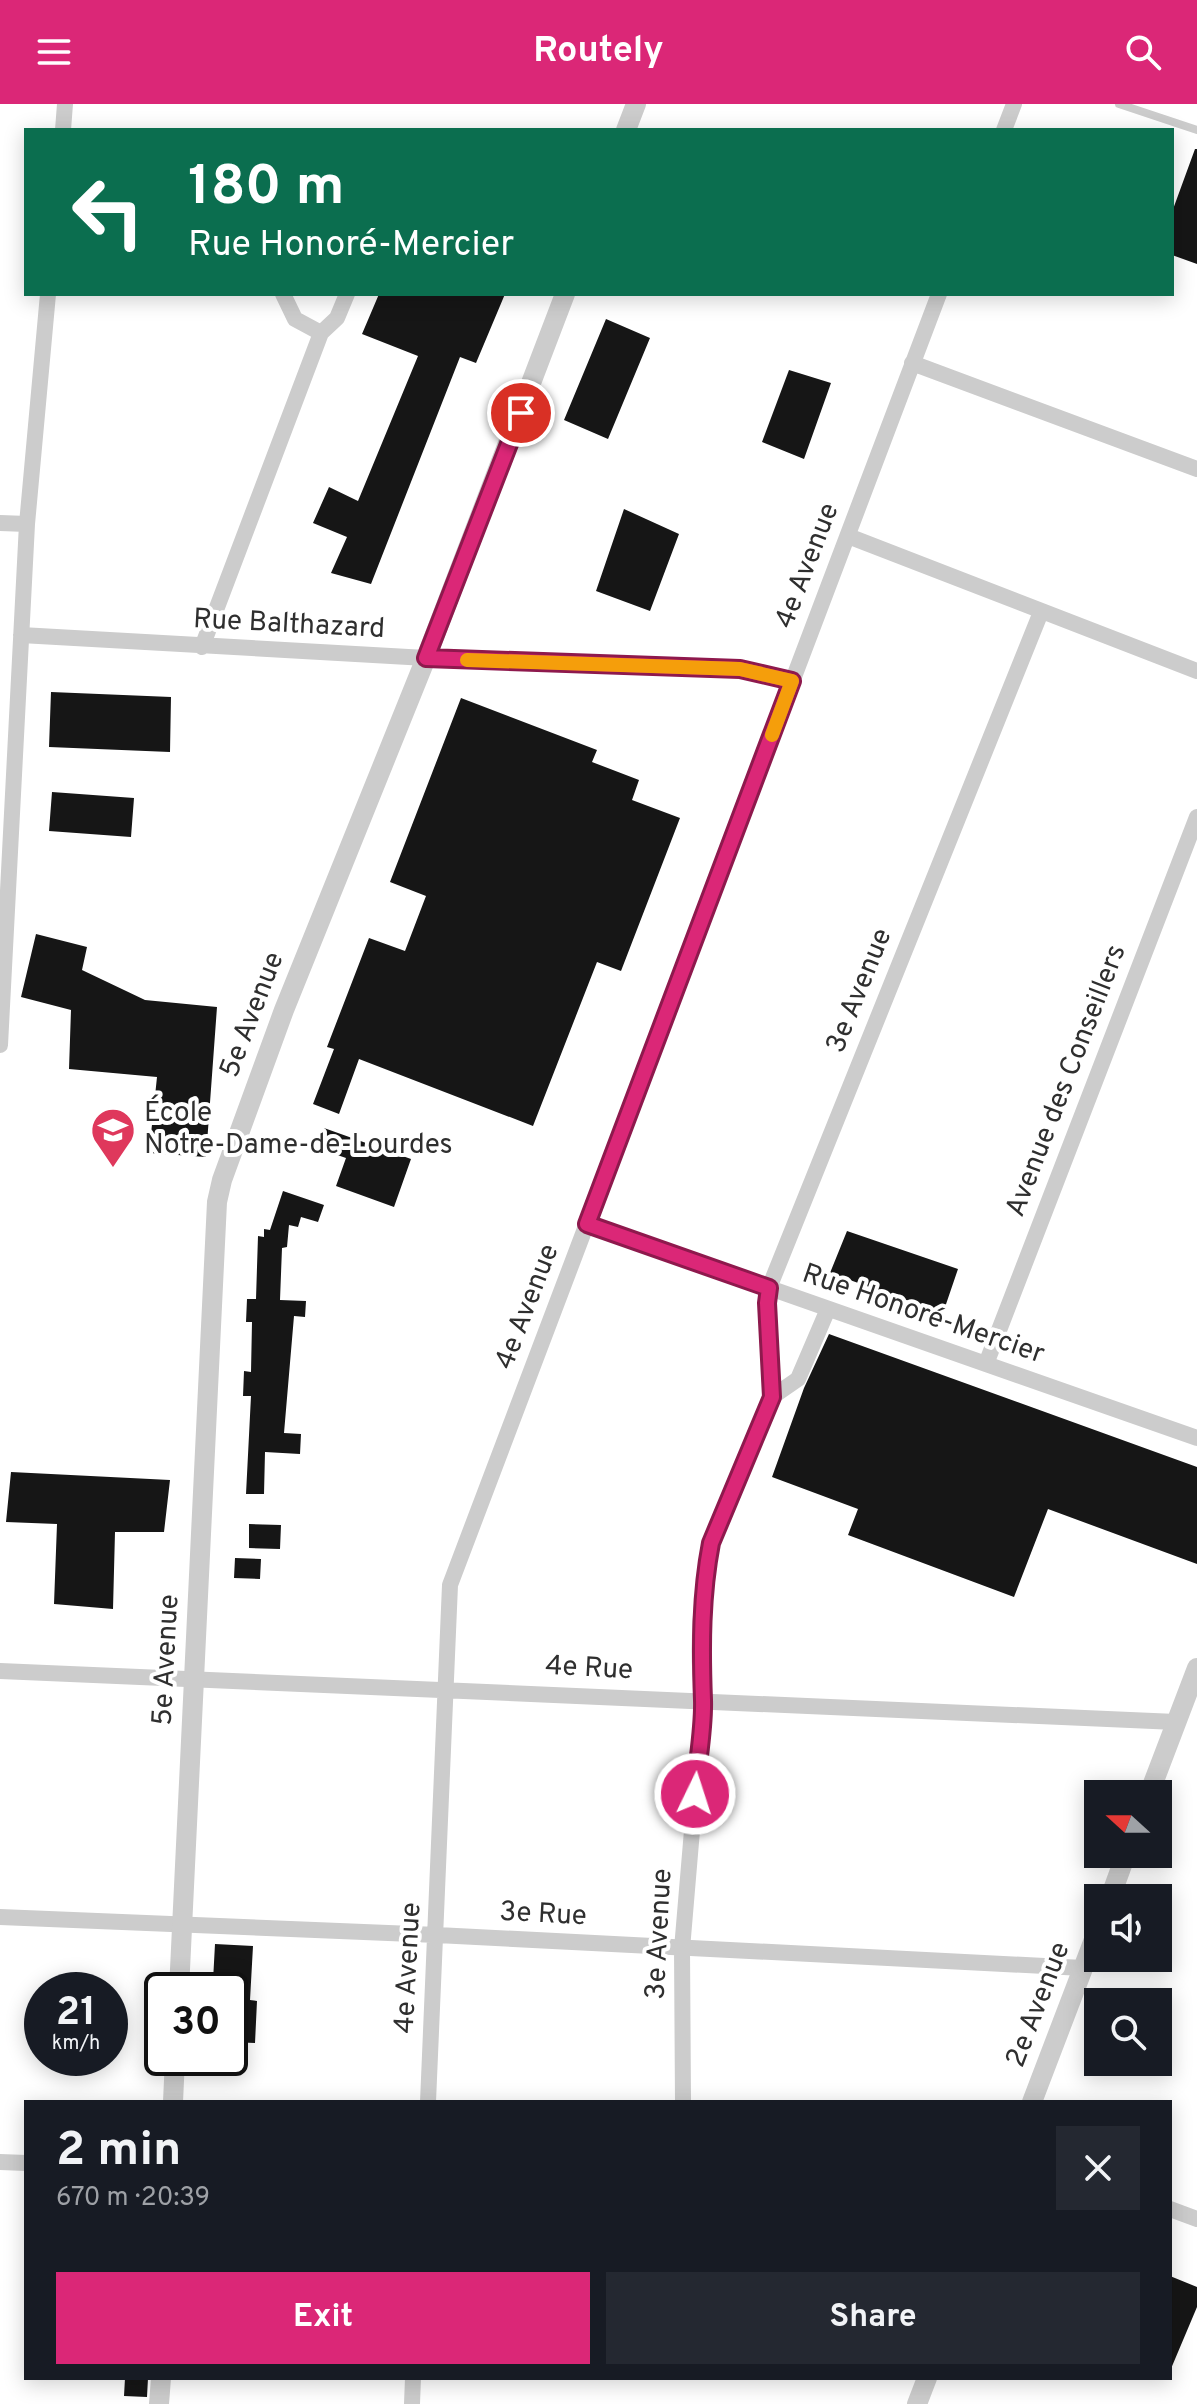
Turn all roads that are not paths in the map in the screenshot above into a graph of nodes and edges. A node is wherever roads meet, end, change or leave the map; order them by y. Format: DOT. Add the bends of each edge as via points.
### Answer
graph roads {
  1 [pos="65,104"];
  2 [pos="636,104"];
  3 [pos="1014,104"];
  4 [pos="1119,104"];
  5 [pos="63,128"];
  6 [pos="627,128"];
  7 [pos="1005,128"];
  8 [pos="1197,130"];
  9 [pos="48,296"];
  10 [pos="284,296"];
  11 [pos="346,296"];
  12 [pos="564,296"];
  13 [pos="938,296"];
  14 [pos="321,333"];
  15 [pos="912,363"];
  16 [pos="1197,469"];
  17 [pos="0,523"];
  18 [pos="27,524"];
  19 [pos="848,536"];
  20 [pos="1041,612"];
  21 [pos="21,635"];
  22 [pos="202,647"];
  23 [pos="426,658"];
  24 [pos="1197,671"];
  25 [pos="792,681"];
  26 [pos="1197,817"];
  27 [pos="0,1045"];
  28 [pos="587,1224"];
  29 [pos="769,1288"];
  30 [pos="828,1309"];
  31 [pos="986,1364"];
  32 [pos="772,1397"];
  33 [pos="1197,1438"];
  34 [pos="1197,1668"];
  35 [pos="0,1671"];
  36 [pos="194,1679"];
  37 [pos="446,1689"];
  38 [pos="703,1700"];
  39 [pos="1176,1722"];
  40 [pos="1154,1780"];
  41 [pos="0,1917"];
  42 [pos="182,1926"];
  43 [pos="437,1935"];
  44 [pos="682,1949"];
  45 [pos="1083,1968"];
  46 [pos="180,1972"];
  47 [pos="174,2076"];
  48 [pos="173,2100"];
  49 [pos="428,2100"];
  50 [pos="683,2100"];
  51 [pos="1033,2100"];
  52 [pos="0,2162"];
  53 [pos="24,2163"];
  54 [pos="1172,2210"];
  55 [pos="1197,2219"];
  56 [pos="161,2380"];
  57 [pos="413,2380"];
  58 [pos="926,2380"];
  59 [pos="159,2404"];
  60 [pos="412,2404"];
  61 [pos="917,2404"];
  1 -- 5 [label="street"];
  2 -- 6 [label="street"];
  3 -- 7 [label="street"];
  4 -- 8 [label="lane"];
  9 -- 18 [label="street"];
  10 -- 14 [label="street" via="295,319"];
  11 -- 14 [label="street" via="337,318"];
  12 -- 23 [label="street, 5e Avenue"];
  13 -- 15 [label="street, 4e Avenue"];
  14 -- 22 [label="street"];
  15 -- 16 [label="street"];
  15 -- 19 [label="street, 4e Avenue"];
  17 -- 18 [label="street"];
  18 -- 21 [label="street"];
  19 -- 20 [label="street"];
  19 -- 25 [label="street, 4e Avenue"];
  20 -- 24 [label="street"];
  20 -- 29 [label="street, 3e Avenue"];
  21 -- 22 [label="street, Rue Balthazard"];
  21 -- 27 [label="street"];
  22 -- 23 [label="street, Rue Balthazard"];
  23 -- 25 [label="street, Rue Balthazard" via="740,669"];
  23 -- 36 [label="street, 5e Avenue" via="284,1010 217,1202"];
  25 -- 28 [label="street, 4e Avenue"];
  26 -- 31 [label="street, Avenue des Conseillers"];
  28 -- 29 [label="street, Rue Honoré-Mercier"];
  28 -- 37 [label="street, 4e Avenue" via="450,1585"];
  29 -- 30 [label="street, Rue Honoré-Mercier"];
  29 -- 32 [label="street, 3e Avenue"];
  30 -- 31 [label="street, Rue Honoré-Mercier"];
  30 -- 32 [label="street, 3e Avenue" via="798,1379"];
  31 -- 33 [label="street, Rue Honoré-Mercier"];
  32 -- 38 [label="street, 3e Avenue" via="711,1543 701,1626"];
  34 -- 39 [label="street"];
  35 -- 36 [label="street, 4e Rue"];
  36 -- 37 [label="street, 4e Rue"];
  36 -- 42 [label="street, 5e Avenue"];
  37 -- 38 [label="street, 4e Rue"];
  37 -- 43 [label="street, 4e Avenue"];
  38 -- 39 [label="street, 4e Rue"];
  38 -- 44 [label="street, 3e Avenue"];
  39 -- 40 [label="street"];
  41 -- 42 [label="street, 3e Rue"];
  42 -- 43 [label="street, 3e Rue"];
  42 -- 46 [label="street, 5e Avenue"];
  43 -- 44 [label="street, 3e Rue"];
  43 -- 49 [label="street, 4e Avenue"];
  44 -- 45 [label="street, 3e Rue"];
  44 -- 50 [label="street, 3e Avenue"];
  45 -- 51 [label="street, 2e Avenue"];
  47 -- 48 [label="street"];
  52 -- 53 [label="street"];
  54 -- 55 [label="street"];
  56 -- 59 [label="street"];
  57 -- 60 [label="street"];
  58 -- 61 [label="street"];
}
